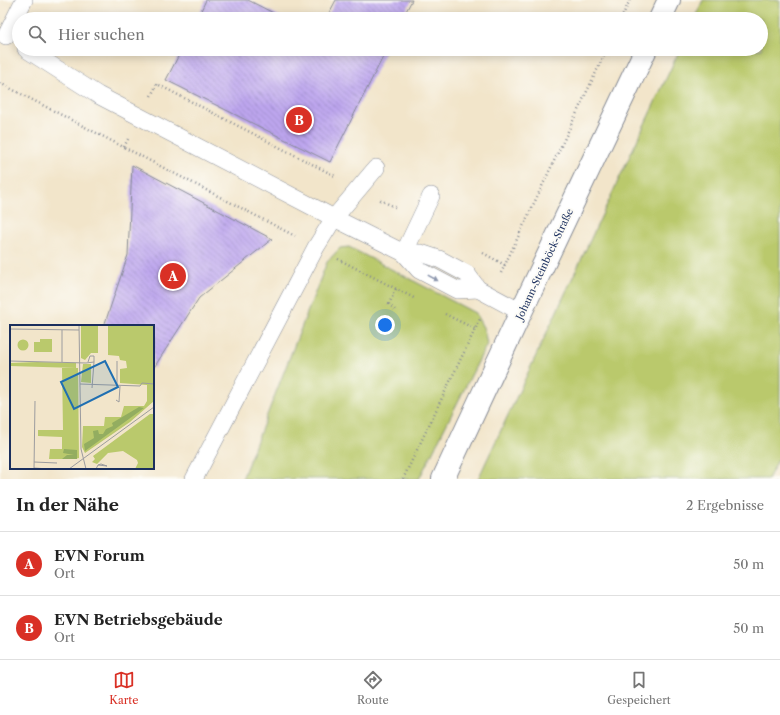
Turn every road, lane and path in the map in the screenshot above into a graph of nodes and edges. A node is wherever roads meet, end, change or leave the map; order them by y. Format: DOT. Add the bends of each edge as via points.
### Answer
graph roads {
  1 [pos="24,0"];
  2 [pos="630,0"];
  3 [pos="669,0"];
  4 [pos="19,12"];
  5 [pos="624,12"];
  6 [pos="663,12"];
  7 [pos="12,28"];
  8 [pos="8,38"];
  9 [pos="37,56"];
  10 [pos="604,56"];
  11 [pos="643,56"];
  12 [pos="0,83"];
  13 [pos="157,84"];
  14 [pos="376,168"];
  15 [pos="358,188"];
  16 [pos="431,196"];
  17 [pos="334,218"];
  18 [pos="419,220"];
  19 [pos="316,247"];
  20 [pos="478,251"];
  21 [pos="404,253"];
  22 [pos="505,265"];
  23 [pos="396,289"];
  24 [pos="485,293"];
  25 [pos="416,299"];
  26 [pos="397,312"];
  27 [pos="442,312"];
  28 [pos="521,312"];
  29 [pos="475,329"];
  30 [pos="780,476"];
  31 [pos="194,479"];
  32 [pos="404,479"];
  33 [pos="443,479"];
  34 [pos="778,479"];
  1 -- 4 [label="lane"];
  2 -- 5 [label="path"];
  3 -- 6 [label="street"];
  7 -- 8 [label="lane"];
  9 -- 17 [label="lane" via="98,95"];
  10 -- 22 [label="path"];
  11 -- 28 [label="street, Johann-Steinböck-Straße"];
  12 -- 19 [label="path"];
  13 -- 15 [label="path"];
  14 -- 15 [label="lane"];
  15 -- 17 [label="lane"];
  15 -- 18 [label="path"];
  16 -- 18 [label="lane"];
  17 -- 19 [label="lane"];
  17 -- 21 [label="lane"];
  18 -- 21 [label="lane"];
  19 -- 23 [label="path"];
  19 -- 31 [label="lane"];
  20 -- 22 [label="path"];
  21 -- 24 [label="lane" via="420,270 457,290"];
  22 -- 24 [label="path"];
  23 -- 25 [label="path"];
  23 -- 26 [label="path" via="389,304"];
  24 -- 28 [label="lane"];
  24 -- 29 [label="path"];
  27 -- 29 [label="path"];
  28 -- 33 [label="street, Johann-Steinböck-Straße"];
  29 -- 32 [label="path"];
  30 -- 34 [label="path"];
}
